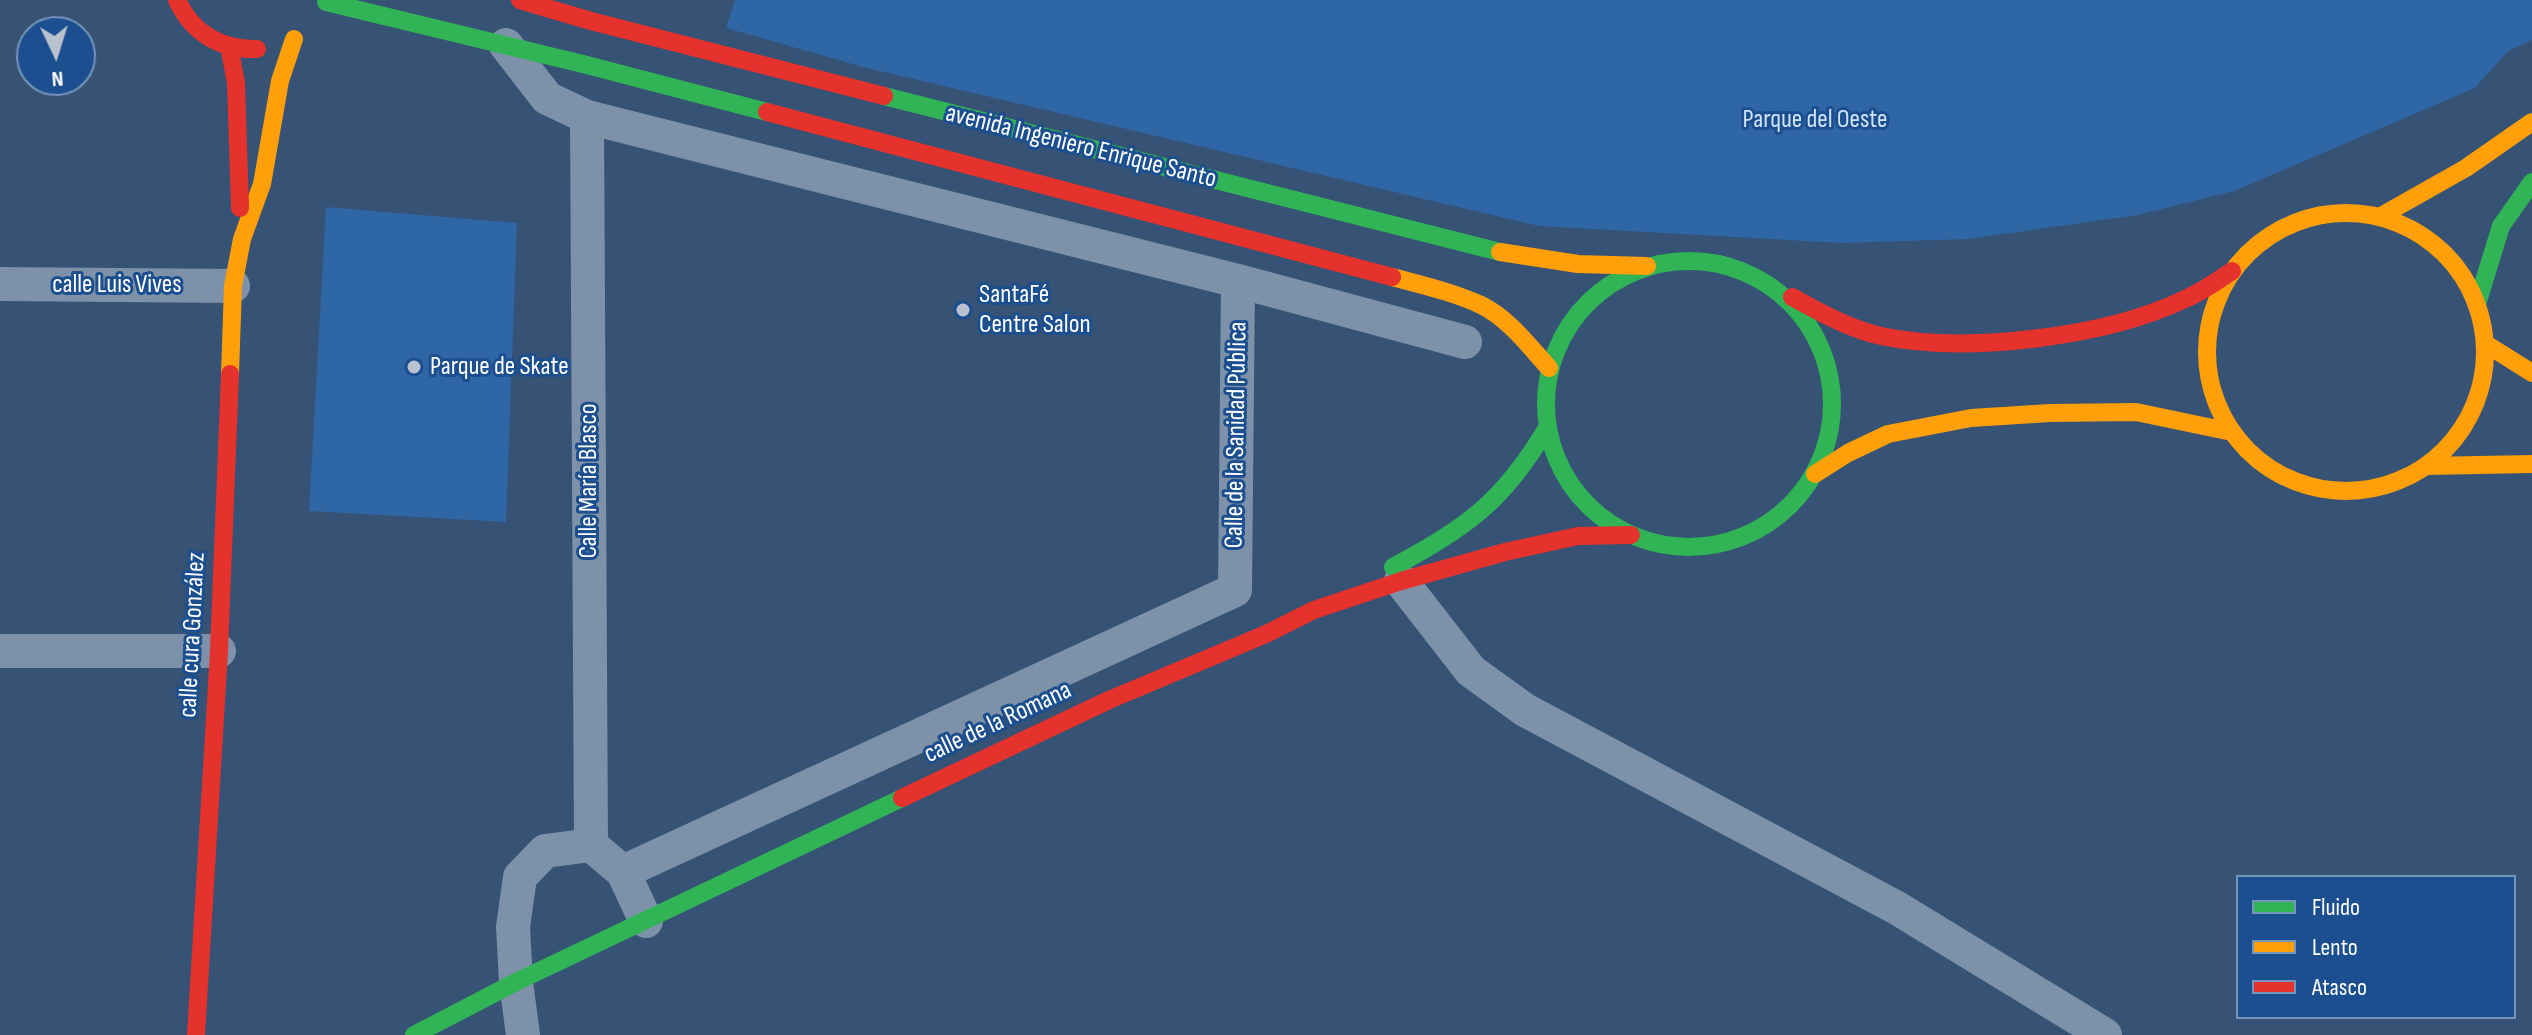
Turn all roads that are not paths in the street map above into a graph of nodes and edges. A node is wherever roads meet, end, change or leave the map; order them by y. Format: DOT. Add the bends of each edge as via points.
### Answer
graph roads {
  1 [pos="177,0"];
  2 [pos="520,0"];
  3 [pos="327,1"];
  4 [pos="304,31"];
  5 [pos="506,45"];
  6 [pos="229,46"];
  7 [pos="587,117"];
  8 [pos="2532,122"];
  9 [pos="2532,182"];
  10 [pos="2381,216"];
  11 [pos="242,239"];
  12 [pos="1647,266"];
  13 [pos="2232,271"];
  14 [pos="1238,281"];
  15 [pos="0,284"];
  16 [pos="233,286"];
  17 [pos="1777,289"];
  18 [pos="2477,304"];
  19 [pos="1465,342"];
  20 [pos="2486,344"];
  21 [pos="1549,368"];
  22 [pos="2532,373"];
  23 [pos="1547,428"];
  24 [pos="2232,432"];
  25 [pos="2532,464"];
  26 [pos="2426,466"];
  27 [pos="1815,474"];
  28 [pos="1631,535"];
  29 [pos="1401,581"];
  30 [pos="1235,590"];
  31 [pos="1314,610"];
  32 [pos="1266,634"];
  33 [pos="0,651"];
  34 [pos="219,651"];
  35 [pos="591,845"];
  36 [pos="623,872"];
  37 [pos="646,921"];
  38 [pos="516,982"];
  39 [pos="196,1035"];
  40 [pos="414,1035"];
  41 [pos="523,1035"];
  42 [pos="2105,1035"];
  1 -- 6 [label="main road" via="195,28"];
  2 -- 12 [label="main road, avenida Ingeniero Enrique Santo" via="1389,226 1607,268"];
  3 -- 4 [label="main road, calle cura González"];
  3 -- 5 [label="main road, avenida Ingeniero Enrique Santo"];
  4 -- 6 [label="main road" via="271,48"];
  4 -- 11 [label="main road, calle cura González" via="280,81 262,184"];
  5 -- 7 [label="street" via="547,98"];
  5 -- 21 [label="main road, avenida Ingeniero Enrique Santo" via="1435,288 1483,306"];
  6 -- 11 [label="main road, calle cura González" via="236,83"];
  7 -- 14 [label="street"];
  7 -- 35 [label="street, Calle María Blasco"];
  8 -- 10 [label="main road" via="2466,168"];
  9 -- 18 [label="main road" via="2501,226"];
  10 -- 13 [label="main road" via="2339,212 2297,221 2261,241"];
  10 -- 18 [label="main road" via="2422,235 2455,265"];
  11 -- 16 [label="main road, calle cura González"];
  12 -- 17 [label="main road" via="1692,259 1736,267"];
  12 -- 21 [label="main road" via="1613,281 1584,304 1563,334"];
  13 -- 17 [label="main road" via="2184,300 2137,318 2045,336 1953,343 1881,336"];
  13 -- 24 [label="main road" via="2215,301 2207,335 2207,369 2215,402"];
  14 -- 19 [label="street"];
  14 -- 30 [label="street, Calle de la Sanidad Pública"];
  15 -- 16 [label="street, calle Luis Vives"];
  16 -- 34 [label="main road, calle cura González"];
  17 -- 27 [label="main road" via="1820,342 1831,375 1829,442"];
  18 -- 20 [label="main road"];
  20 -- 22 [label="main road"];
  20 -- 26 [label="main road" via="2483,379 2472,413"];
  21 -- 23 [label="main road"];
  23 -- 28 [label="main road" via="1557,462 1575,492 1600,517"];
  23 -- 31 [label="main road" via="1526,463 1485,509 1433,545"];
  24 -- 26 [label="main road" via="2262,463 2301,483 2343,491 2387,485"];
  24 -- 27 [label="main road" via="2136,412 1971,418 1888,434"];
  25 -- 26 [label="main road"];
  27 -- 28 [label="main road" via="1778,516 1755,532 1714,546 1672,547"];
  28 -- 29 [label="main road, calle de la Romana" via="1578,536"];
  29 -- 31 [label="main road, calle de la Romana"];
  29 -- 42 [label="street" via="1471,671 1525,710 1897,908"];
  30 -- 32 [label="street"];
  30 -- 36 [label="street"];
  31 -- 32 [label="main road, calle de la Romana"];
  32 -- 37 [label="main road, calle de la Romana" via="1109,700"];
  33 -- 34 [label="street"];
  34 -- 39 [label="main road, calle cura González"];
  35 -- 36 [label="street"];
  35 -- 38 [label="street" via="545,851 520,877 513,927"];
  36 -- 37 [label="street"];
  37 -- 38 [label="main road, calle de la Romana"];
  38 -- 40 [label="main road, calle de la Romana"];
  38 -- 41 [label="street"];
}
